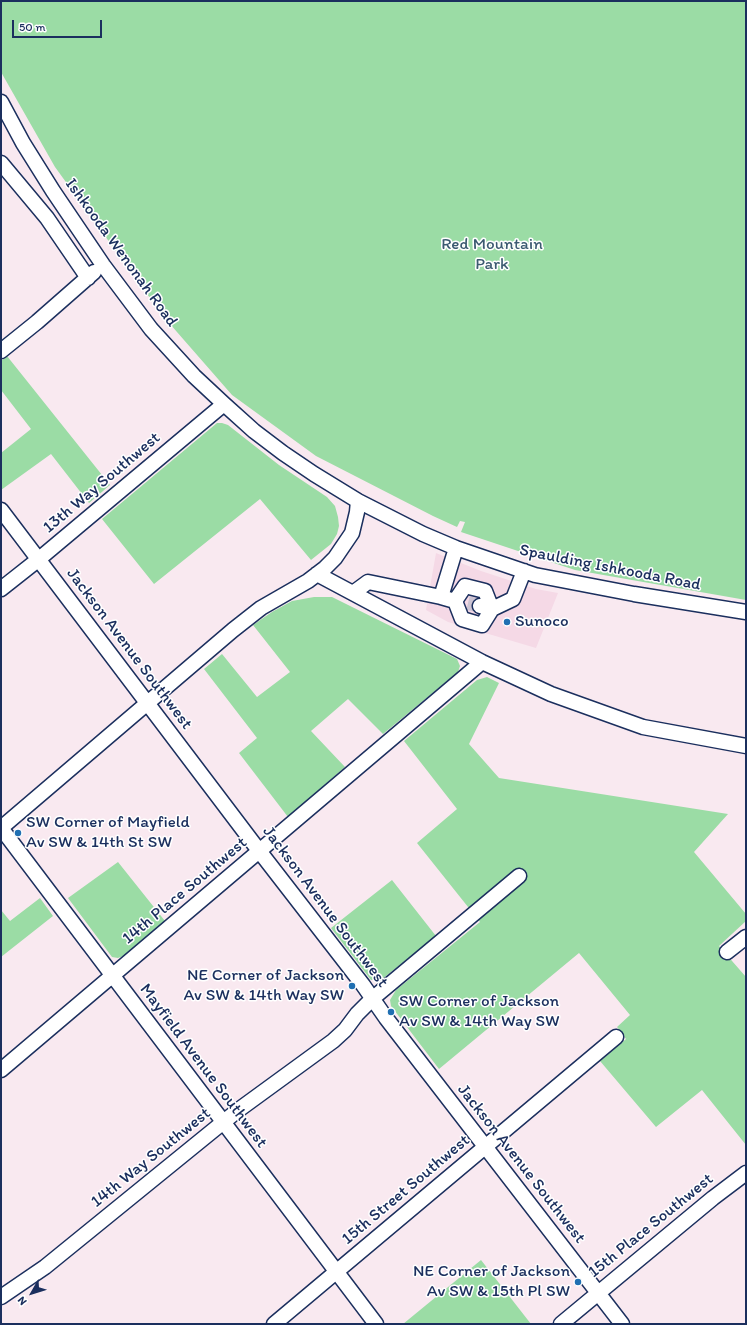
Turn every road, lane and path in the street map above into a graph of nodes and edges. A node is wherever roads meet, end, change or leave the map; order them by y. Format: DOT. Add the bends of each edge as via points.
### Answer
graph roads {
  1 [pos="2,108"];
  2 [pos="1,162"];
  3 [pos="103,265"];
  4 [pos="88,278"];
  5 [pos="1,351"];
  6 [pos="224,404"];
  7 [pos="358,501"];
  8 [pos="1,510"];
  9 [pos="456,548"];
  10 [pos="39,559"];
  11 [pos="524,571"];
  12 [pos="317,574"];
  13 [pos="1,588"];
  14 [pos="353,593"];
  15 [pos="467,603"];
  16 [pos="746,612"];
  17 [pos="482,662"];
  18 [pos="148,704"];
  19 [pos="746,746"];
  20 [pos="1,828"];
  21 [pos="260,852"];
  22 [pos="519,876"];
  23 [pos="746,937"];
  24 [pos="727,952"];
  25 [pos="112,976"];
  26 [pos="372,999"];
  27 [pos="616,1037"];
  28 [pos="1,1070"];
  29 [pos="223,1123"];
  30 [pos="486,1148"];
  31 [pos="746,1173"];
  32 [pos="337,1272"];
  33 [pos="598,1293"];
  34 [pos="1,1297"];
  35 [pos="274,1324"];
  36 [pos="376,1324"];
  37 [pos="561,1324"];
  38 [pos="622,1324"];
  1 -- 3 [label="street, Ishkooda Wenonah Road" via="49,185"];
  2 -- 4 [label="street" via="47,218"];
  3 -- 4 [label="street"];
  3 -- 6 [label="street, Ishkooda Wenonah Road" via="151,329"];
  4 -- 5 [label="street"];
  6 -- 7 [label="street, Spaulding Ishkooda Road" via="283,453"];
  6 -- 10 [label="street, 13th Way Southwest"];
  7 -- 9 [label="street, Spaulding Ishkooda Road"];
  7 -- 12 [label="street" via="352,533 335,558"];
  8 -- 10 [label="street, Jackson Avenue Southwest"];
  9 -- 11 [label="street, Spaulding Ishkooda Road"];
  9 -- 15 [label="street"];
  10 -- 13 [label="street, 13th Way Southwest"];
  10 -- 18 [label="street, Jackson Avenue Southwest"];
  11 -- 15 [label="street" via="513,599"];
  11 -- 16 [label="street, Spaulding Ishkooda Road" via="634,594"];
  12 -- 14 [label="street"];
  12 -- 18 [label="street" via="261,608"];
  14 -- 15 [label="street" via="368,582"];
  14 -- 17 [label="street"];
  17 -- 19 [label="street" via="551,694 643,727"];
  17 -- 21 [label="street, 14th Place Southwest"];
  18 -- 20 [label="street"];
  18 -- 21 [label="street, Jackson Avenue Southwest"];
  20 -- 25 [label="street, Mayfield Avenue Southwest"];
  21 -- 25 [label="street, 14th Place Southwest"];
  21 -- 26 [label="street, Jackson Avenue Southwest"];
  22 -- 26 [label="street, 14th Way Southwest"];
  23 -- 24 [label="street"];
  25 -- 28 [label="street, 14th Place Southwest"];
  25 -- 29 [label="street, Mayfield Avenue Southwest"];
  26 -- 29 [label="street, 14th Way Southwest" via="333,1041"];
  26 -- 30 [label="street, Jackson Avenue Southwest"];
  27 -- 30 [label="street, 15th Street Southwest"];
  29 -- 32 [label="street, Mayfield Avenue Southwest"];
  29 -- 34 [label="street, 14th Way Southwest" via="45,1267"];
  30 -- 32 [label="street, 15th Street Southwest"];
  30 -- 33 [label="street, Jackson Avenue Southwest"];
  31 -- 33 [label="street, 15th Place Southwest"];
  32 -- 35 [label="street, 15th Street Southwest"];
  32 -- 36 [label="street, Mayfield Avenue Southwest"];
  33 -- 37 [label="street, 15th Place Southwest"];
  33 -- 38 [label="street, Jackson Avenue Southwest"];
}
